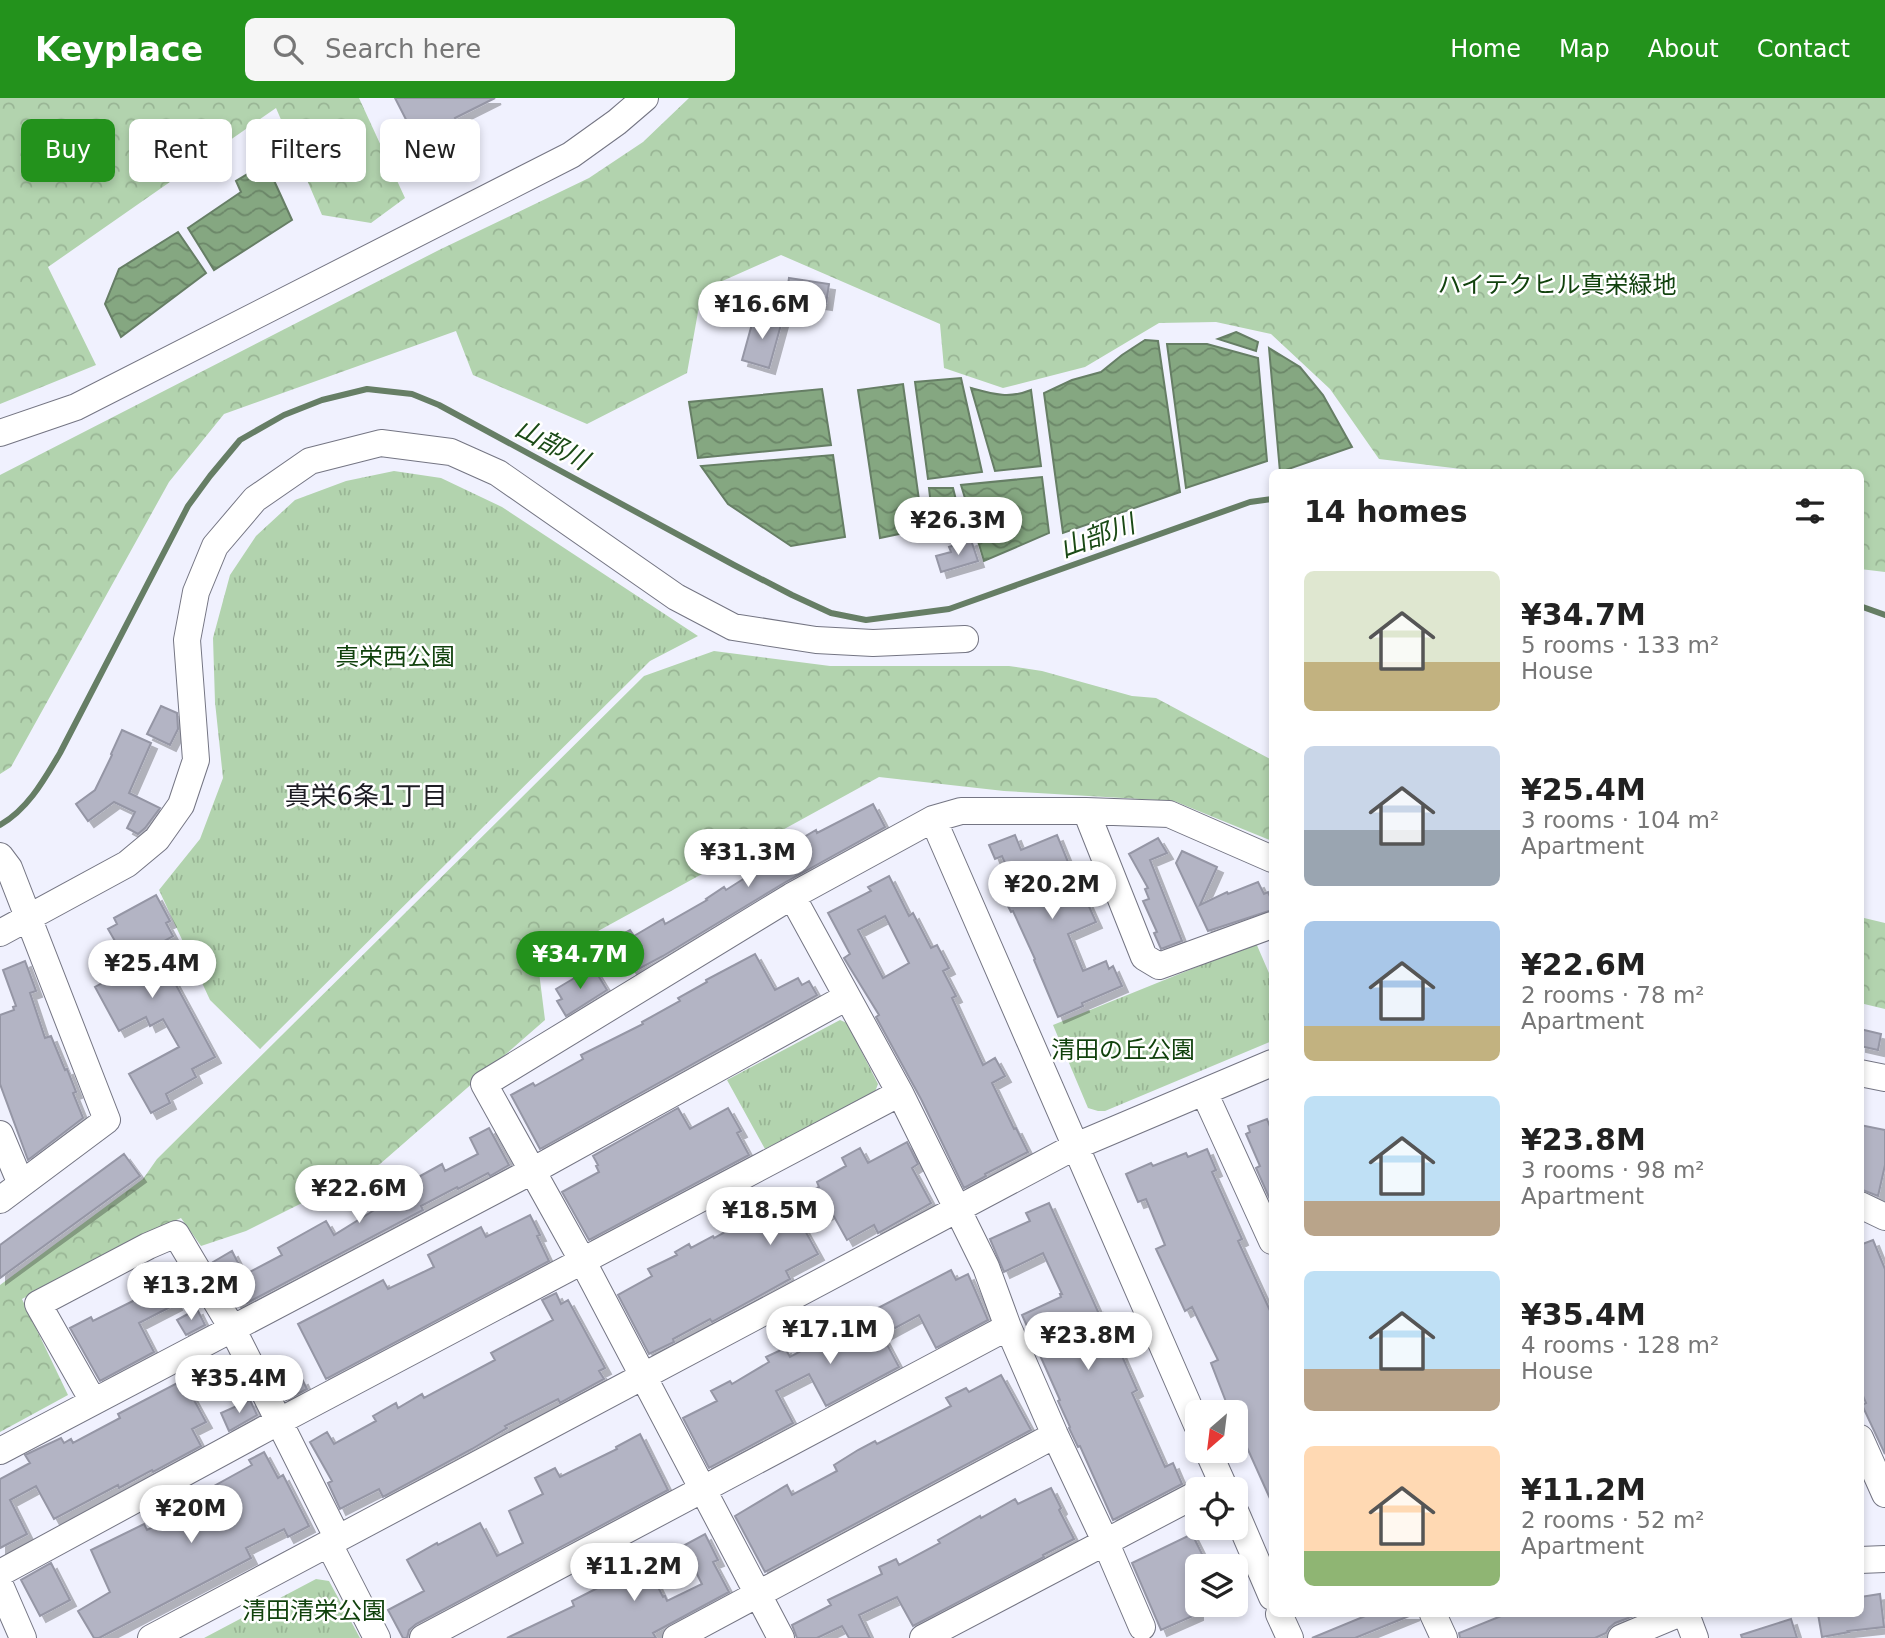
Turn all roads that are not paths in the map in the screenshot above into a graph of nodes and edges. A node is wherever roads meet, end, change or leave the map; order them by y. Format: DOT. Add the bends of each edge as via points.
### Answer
graph roads {
  1 [pos="645,98"];
  2 [pos="0,433"];
  3 [pos="965,639"];
  4 [pos="1086,811"];
  5 [pos="933,819"];
  6 [pos="0,856"];
  7 [pos="1269,858"];
  8 [pos="792,896"];
  9 [pos="28,918"];
  10 [pos="1269,926"];
  11 [pos="0,933"];
  12 [pos="847,997"];
  13 [pos="1269,1064"];
  14 [pos="1864,1074"];
  15 [pos="1885,1079"];
  16 [pos="1204,1092"];
  17 [pos="900,1093"];
  18 [pos="0,1134"];
  19 [pos="1076,1146"];
  20 [pos="534,1170"];
  21 [pos="10,1192"];
  22 [pos="1265,1204"];
  23 [pos="1864,1207"];
  24 [pos="957,1209"];
  25 [pos="1885,1217"];
  26 [pos="1269,1225"];
  27 [pos="582,1260"];
  28 [pos="1008,1327"];
  29 [pos="232,1328"];
  30 [pos="642,1377"];
  31 [pos="1186,1400"];
  32 [pos="93,1401"];
  33 [pos="278,1422"];
  34 [pos="1055,1435"];
  35 [pos="1864,1447"];
  36 [pos="0,1451"];
  37 [pos="702,1489"];
  38 [pos="1885,1494"];
  39 [pos="1185,1500"];
  40 [pos="1248,1533"];
  41 [pos="333,1541"];
  42 [pos="1105,1541"];
  43 [pos="1264,1559"];
  44 [pos="1885,1559"];
  45 [pos="1864,1560"];
  46 [pos="0,1573"];
  47 [pos="1269,1583"];
  48 [pos="0,1585"];
  49 [pos="758,1595"];
  50 [pos="1280,1617"];
  51 [pos="1434,1617"];
  52 [pos="1671,1617"];
  53 [pos="1687,1617"];
  54 [pos="1142,1627"];
  55 [pos="23,1638"];
  56 [pos="151,1638"];
  57 [pos="377,1638"];
  58 [pos="423,1638"];
  59 [pos="676,1638"];
  60 [pos="781,1638"];
  61 [pos="923,1638"];
  62 [pos="1290,1638"];
  63 [pos="1444,1638"];
  64 [pos="1621,1638"];
  65 [pos="1695,1638"];
  1 -- 2 [label="street" via="571,155 76,407"];
  3 -- 9 [label="street" via="873,643 733,627 676,597 498,473 451,452 381,443 310,461 255,499 215,546 196,592 187,640 196,760 181,805 157,839 127,864"];
  4 -- 5 [label="street" via="961,811"];
  4 -- 7 [label="street" via="1169,814"];
  4 -- 10 [label="street" via="1144,957 1159,966"];
  5 -- 8 [label="street"];
  5 -- 19 [label="street"];
  6 -- 9 [label="street"];
  8 -- 12 [label="street"];
  8 -- 20 [label="street" via="484,1084"];
  9 -- 11 [label="street"];
  9 -- 21 [label="street" via="107,1120"];
  12 -- 17 [label="street"];
  12 -- 20 [label="street"];
  13 -- 16 [label="street"];
  14 -- 15 [label="street"];
  16 -- 19 [label="street"];
  16 -- 22 [label="street"];
  17 -- 24 [label="street"];
  17 -- 27 [label="street"];
  18 -- 21 [label="street"];
  19 -- 24 [label="street"];
  19 -- 31 [label="street"];
  20 -- 27 [label="street"];
  20 -- 29 [label="street"];
  22 -- 26 [label="street"];
  23 -- 25 [label="street"];
  24 -- 28 [label="street"];
  24 -- 30 [label="street"];
  27 -- 30 [label="street"];
  27 -- 33 [label="street"];
  28 -- 34 [label="street"];
  28 -- 37 [label="street"];
  29 -- 32 [label="street"];
  29 -- 32 [label="street" via="176,1234 148,1245 38,1304"];
  29 -- 33 [label="street"];
  30 -- 37 [label="street"];
  30 -- 41 [label="street"];
  32 -- 36 [label="street"];
  33 -- 41 [label="street"];
  33 -- 46 [label="street"];
  34 -- 42 [label="street"];
  34 -- 49 [label="street"];
  35 -- 38 [label="street"];
  37 -- 49 [label="street"];
  37 -- 58 [label="street"];
  39 -- 42 [label="street"];
  40 -- 43 [label="street"];
  41 -- 56 [label="street"];
  41 -- 57 [label="street"];
  42 -- 54 [label="street"];
  42 -- 61 [label="street"];
  43 -- 47 [label="street"];
  44 -- 45 [label="street"];
  48 -- 55 [label="street"];
  49 -- 59 [label="street"];
  49 -- 60 [label="street"];
  50 -- 62 [label="street"];
  51 -- 63 [label="street"];
  52 -- 64 [label="street"];
  53 -- 65 [label="street"];
}
